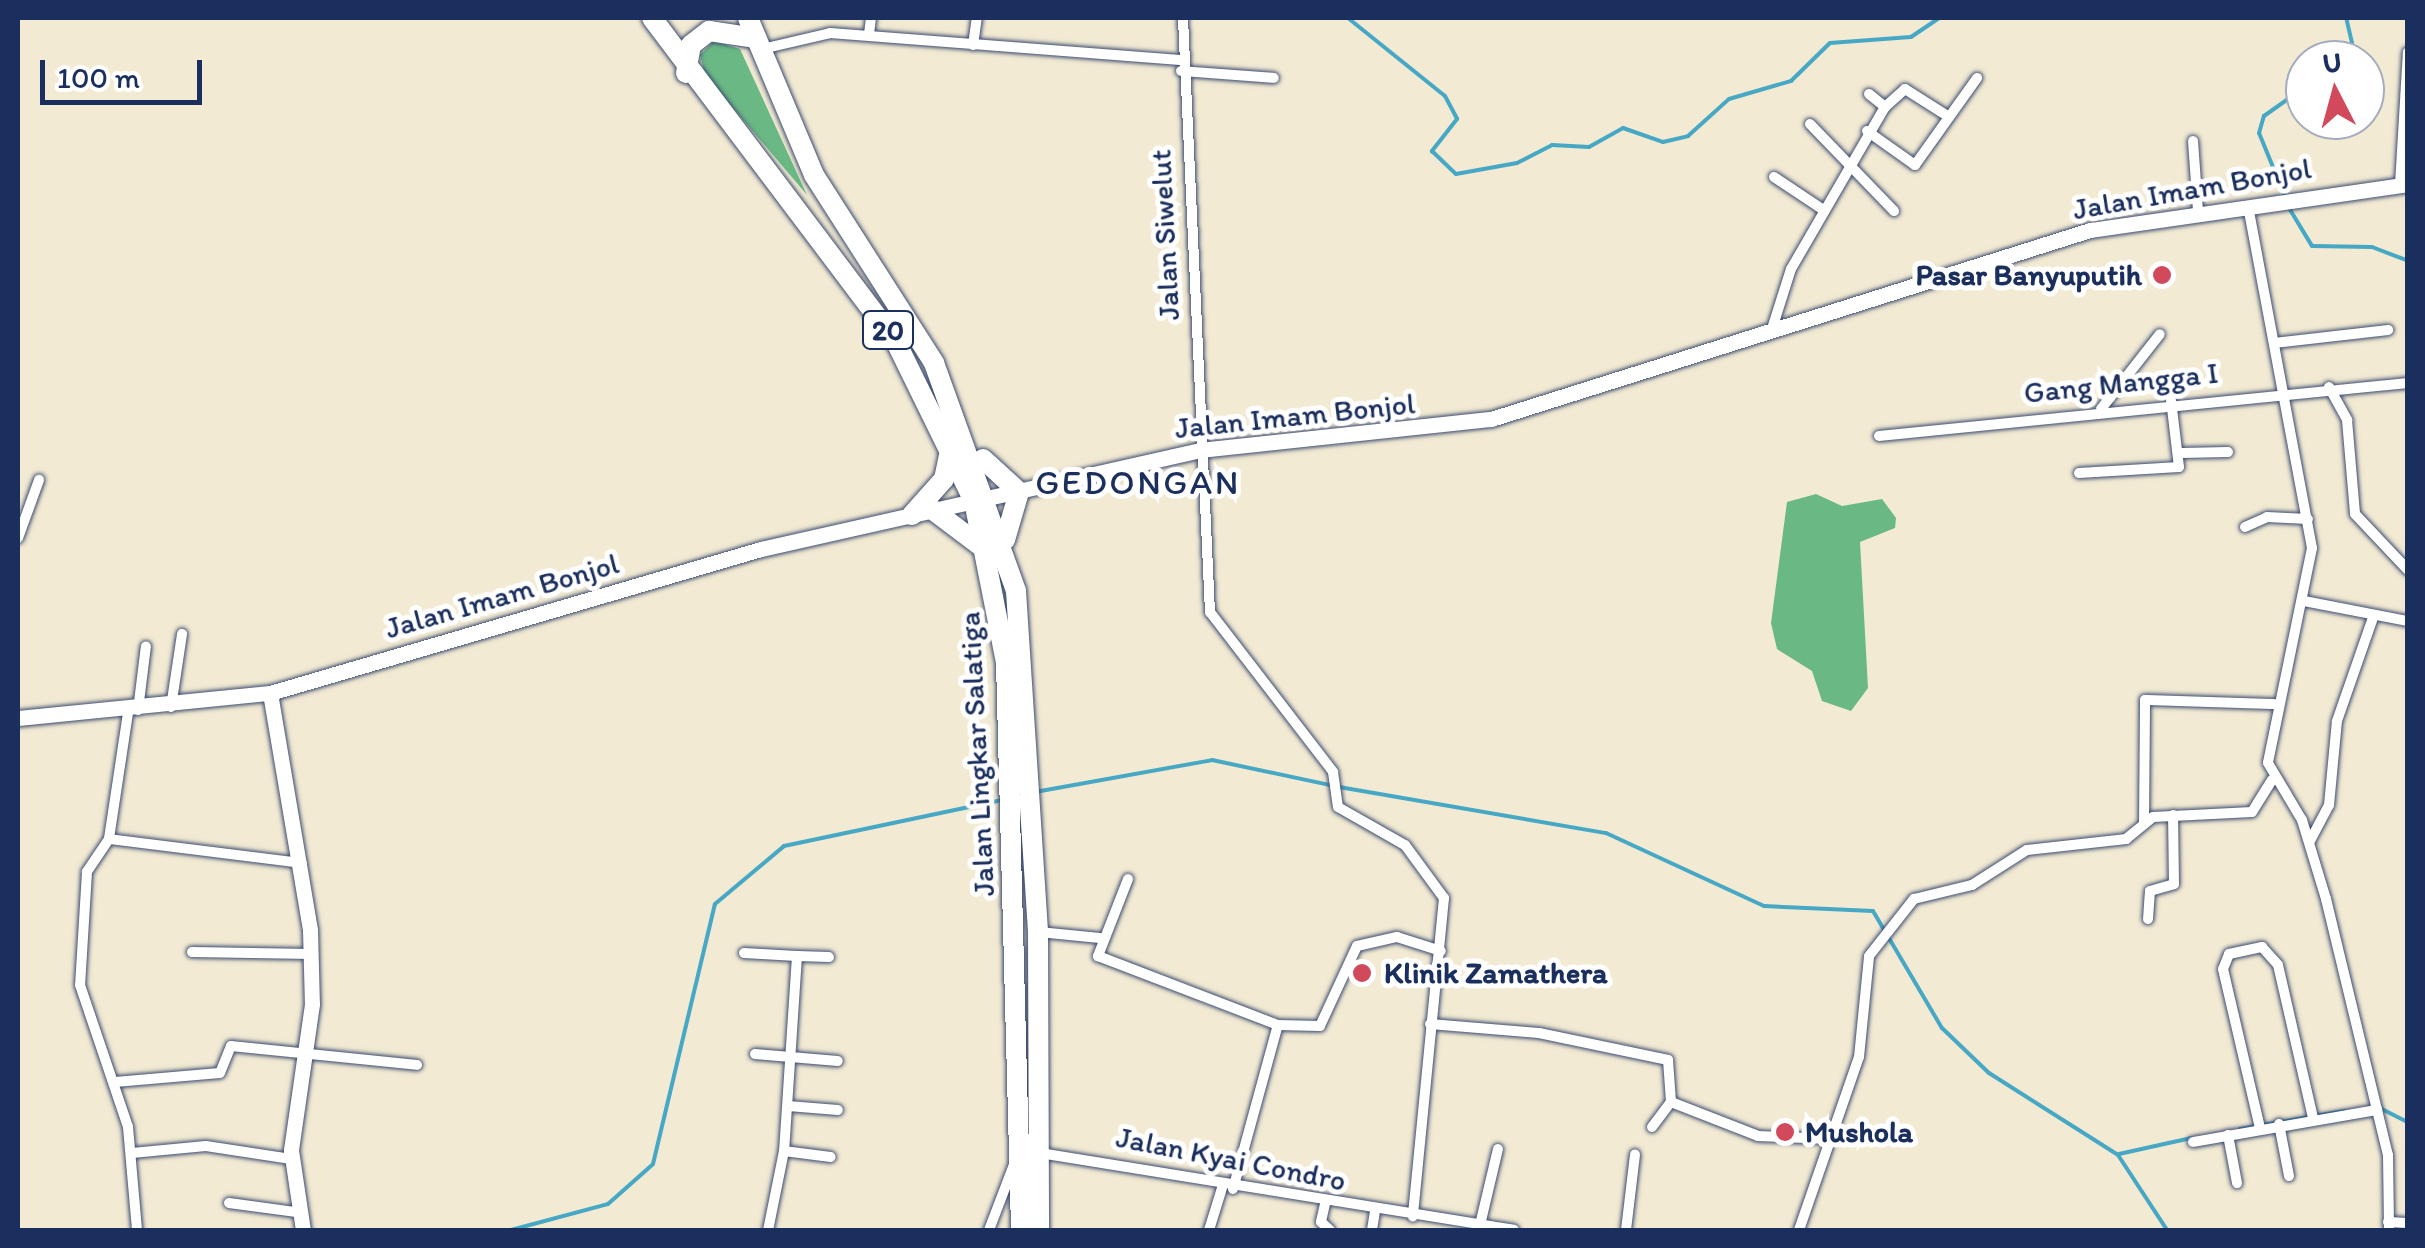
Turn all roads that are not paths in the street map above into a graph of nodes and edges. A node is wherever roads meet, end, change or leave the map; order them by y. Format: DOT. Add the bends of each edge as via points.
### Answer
graph roads {
  1 [pos="652,18"];
  2 [pos="748,18"];
  3 [pos="871,18"];
  4 [pos="977,18"];
  5 [pos="1184,18"];
  6 [pos="869,34"];
  7 [pos="759,44"];
  8 [pos="972,45"];
  9 [pos="2408,52"];
  10 [pos="1180,65"];
  11 [pos="686,73"];
  12 [pos="1274,78"];
  13 [pos="1977,78"];
  14 [pos="1869,94"];
  15 [pos="1885,107"];
  16 [pos="1946,115"];
  17 [pos="1810,124"];
  18 [pos="1868,131"];
  19 [pos="2193,141"];
  20 [pos="1847,162"];
  21 [pos="1774,176"];
  22 [pos="2404,184"];
  23 [pos="2248,206"];
  24 [pos="1822,209"];
  25 [pos="2198,210"];
  26 [pos="1894,211"];
  27 [pos="2388,330"];
  28 [pos="1771,332"];
  29 [pos="2160,334"];
  30 [pos="2274,343"];
  31 [pos="2408,382"];
  32 [pos="2329,387"];
  33 [pos="2283,392"];
  34 [pos="2172,400"];
  35 [pos="2100,410"];
  36 [pos="964,429"];
  37 [pos="1879,436"];
  38 [pos="952,447"];
  39 [pos="1200,450"];
  40 [pos="2228,452"];
  41 [pos="2182,453"];
  42 [pos="2079,472"];
  43 [pos="39,480"];
  44 [pos="1019,492"];
  45 [pos="981,500"];
  46 [pos="922,513"];
  47 [pos="2308,519"];
  48 [pos="2245,527"];
  49 [pos="18,538"];
  50 [pos="995,552"];
  51 [pos="2408,570"];
  52 [pos="2304,602"];
  53 [pos="2374,615"];
  54 [pos="2408,621"];
  55 [pos="182,634"];
  56 [pos="146,646"];
  57 [pos="270,693"];
  58 [pos="2274,704"];
  59 [pos="171,708"];
  60 [pos="133,712"];
  61 [pos="18,718"];
  62 [pos="2272,780"];
  63 [pos="2173,815"];
  64 [pos="2144,822"];
  65 [pos="109,839"];
  66 [pos="2310,841"];
  67 [pos="302,863"];
  68 [pos="1128,878"];
  69 [pos="2148,918"];
  70 [pos="1038,932"];
  71 [pos="1100,938"];
  72 [pos="1441,951"];
  73 [pos="192,952"];
  74 [pos="744,952"];
  75 [pos="312,954"];
  76 [pos="797,956"];
  77 [pos="829,957"];
  78 [pos="1430,1024"];
  79 [pos="1278,1025"];
  80 [pos="305,1051"];
  81 [pos="755,1054"];
  82 [pos="792,1058"];
  83 [pos="838,1062"];
  84 [pos="417,1065"];
  85 [pos="115,1082"];
  86 [pos="1671,1102"];
  87 [pos="788,1106"];
  88 [pos="2375,1107"];
  89 [pos="838,1110"];
  90 [pos="2312,1113"];
  91 [pos="2279,1124"];
  92 [pos="2259,1125"];
  93 [pos="1652,1127"];
  94 [pos="2228,1135"];
  95 [pos="1830,1139"];
  96 [pos="2193,1142"];
  97 [pos="1498,1149"];
  98 [pos="784,1152"];
  99 [pos="132,1153"];
  100 [pos="1031,1153"];
  101 [pos="1634,1155"];
  102 [pos="832,1157"];
  103 [pos="292,1159"];
  104 [pos="2290,1176"];
  105 [pos="2237,1183"];
  106 [pos="1228,1188"];
  107 [pos="228,1203"];
  108 [pos="1325,1204"];
  109 [pos="1375,1211"];
  110 [pos="296,1212"];
  111 [pos="1413,1216"];
  112 [pos="2408,1223"];
  113 [pos="1480,1226"];
  114 [pos="2389,1226"];
  115 [pos="137,1230"];
  116 [pos="303,1230"];
  117 [pos="768,1230"];
  118 [pos="989,1230"];
  119 [pos="1021,1230"];
  120 [pos="1039,1230"];
  121 [pos="1210,1230"];
  122 [pos="1330,1230"];
  123 [pos="1372,1230"];
  124 [pos="1514,1230"];
  125 [pos="1626,1230"];
  126 [pos="1799,1230"];
  1 -- 11 [label="highway, Jalan Lingkar Salatiga / 20"];
  2 -- 7 [label="highway, Jalan Lingkar Salatiga / 20"];
  3 -- 6 [label="street"];
  4 -- 8 [label="street"];
  5 -- 10 [label="street, Jalan Siwelut"];
  6 -- 7 [label="street" via="830,32"];
  6 -- 8 [label="street"];
  7 -- 11 [label="highway" via="710,31 691,45"];
  7 -- 36 [label="highway, Jalan Lingkar Salatiga / 20" via="814,175 934,363"];
  8 -- 10 [label="street"];
  9 -- 22 [label="street"];
  10 -- 12 [label="street"];
  10 -- 39 [label="street, Jalan Siwelut"];
  11 -- 38 [label="highway, Jalan Lingkar Salatiga / 20" via="869,302"];
  13 -- 16 [label="street"];
  14 -- 15 [label="street"];
  15 -- 16 [label="street" via="1905,88"];
  15 -- 18 [label="street"];
  16 -- 18 [label="street" via="1913,166"];
  17 -- 20 [label="street"];
  18 -- 20 [label="street"];
  19 -- 25 [label="street"];
  20 -- 24 [label="street"];
  20 -- 26 [label="street"];
  21 -- 24 [label="street"];
  22 -- 23 [label="main road, Jalan Imam Bonjol"];
  23 -- 25 [label="main road, Jalan Imam Bonjol"];
  23 -- 30 [label="street"];
  24 -- 28 [label="street"];
  25 -- 28 [label="main road, Jalan Imam Bonjol" via="2090,230"];
  27 -- 30 [label="street"];
  28 -- 39 [label="main road, Jalan Imam Bonjol" via="1491,419"];
  29 -- 35 [label="street"];
  30 -- 33 [label="street"];
  31 -- 32 [label="street, Gang Mangga I"];
  32 -- 33 [label="street, Gang Mangga I"];
  32 -- 51 [label="street" via="2347,420 2355,514"];
  33 -- 34 [label="street, Gang Mangga I"];
  33 -- 47 [label="street"];
  34 -- 35 [label="street, Gang Mangga I"];
  34 -- 41 [label="street"];
  35 -- 37 [label="street, Gang Mangga I"];
  36 -- 44 [label="highway" via="991,472"];
  36 -- 45 [label="highway, Jalan Lingkar Salatiga / 20"];
  38 -- 45 [label="highway, Jalan Lingkar Salatiga / 20"];
  38 -- 46 [label="highway" via="944,480"];
  39 -- 44 [label="main road, Jalan Imam Bonjol"];
  39 -- 72 [label="street" via="1210,612 1337,787 1340,809 1390,833 1439,887"];
  40 -- 41 [label="street"];
  41 -- 42 [label="street" via="2179,467"];
  43 -- 49 [label="street"];
  44 -- 45 [label="main road, Jalan Imam Bonjol"];
  44 -- 50 [label="highway"];
  45 -- 46 [label="main road, Jalan Imam Bonjol"];
  45 -- 50 [label="highway, Jalan Lingkar Salatiga / 20"];
  46 -- 50 [label="highway"];
  46 -- 57 [label="main road, Jalan Imam Bonjol" via="761,549"];
  47 -- 48 [label="street" via="2266,517"];
  47 -- 52 [label="street"];
  50 -- 70 [label="highway, Jalan Lingkar Salatiga / 20" via="1026,698"];
  50 -- 100 [label="highway, Jalan Lingkar Salatiga / 20"];
  52 -- 53 [label="street"];
  52 -- 58 [label="street"];
  53 -- 54 [label="street"];
  53 -- 66 [label="street" via="2336,722 2328,808"];
  55 -- 59 [label="street"];
  56 -- 60 [label="street"];
  57 -- 59 [label="main road, Jalan Imam Bonjol"];
  57 -- 67 [label="main road"];
  58 -- 62 [label="street"];
  58 -- 64 [label="street" via="2154,699 2140,711"];
  59 -- 60 [label="main road, Jalan Imam Bonjol"];
  60 -- 61 [label="main road, Jalan Imam Bonjol"];
  60 -- 65 [label="street"];
  62 -- 63 [label="street" via="2252,812"];
  62 -- 66 [label="street"];
  63 -- 64 [label="street"];
  63 -- 69 [label="street" via="2174,884 2150,892"];
  64 -- 95 [label="street" via="2126,839 2028,850 1972,886 1922,892 1869,956 1859,1058"];
  65 -- 67 [label="street"];
  65 -- 85 [label="street" via="87,872 80,985"];
  66 -- 88 [label="street"];
  67 -- 75 [label="main road"];
  68 -- 71 [label="street"];
  70 -- 71 [label="street"];
  70 -- 100 [label="highway, Jalan Lingkar Salatiga / 20"];
  71 -- 79 [label="street" via="1100,958"];
  72 -- 78 [label="street"];
  72 -- 79 [label="street" via="1398,937 1357,946 1316,1030"];
  73 -- 75 [label="street"];
  74 -- 76 [label="street"];
  75 -- 80 [label="main road"];
  76 -- 77 [label="street"];
  76 -- 82 [label="street"];
  78 -- 86 [label="street" via="1539,1033 1668,1060"];
  78 -- 111 [label="street"];
  79 -- 106 [label="street"];
  80 -- 84 [label="street"];
  80 -- 85 [label="street" via="230,1046 220,1074"];
  80 -- 103 [label="main road"];
  81 -- 82 [label="street"];
  82 -- 83 [label="street"];
  82 -- 87 [label="street"];
  85 -- 99 [label="street"];
  86 -- 93 [label="street"];
  86 -- 95 [label="street" via="1758,1136"];
  87 -- 89 [label="street"];
  87 -- 98 [label="street"];
  88 -- 90 [label="street"];
  88 -- 114 [label="street"];
  90 -- 91 [label="street"];
  90 -- 92 [label="street" via="2272,951 2229,954 2223,970"];
  91 -- 92 [label="street"];
  91 -- 104 [label="street"];
  92 -- 94 [label="street"];
  94 -- 96 [label="street"];
  94 -- 105 [label="street"];
  95 -- 126 [label="street"];
  97 -- 113 [label="street"];
  98 -- 102 [label="street"];
  98 -- 117 [label="street"];
  99 -- 103 [label="street" via="206,1146"];
  99 -- 115 [label="street"];
  100 -- 106 [label="street, Jalan Kyai Condro"];
  100 -- 118 [label="street" via="1010,1160"];
  100 -- 119 [label="highway, Jalan Lingkar Salatiga / 20"];
  100 -- 120 [label="highway, Jalan Lingkar Salatiga / 20"];
  101 -- 125 [label="street"];
  103 -- 110 [label="main road"];
  106 -- 108 [label="street, Jalan Kyai Condro"];
  106 -- 121 [label="street"];
  107 -- 110 [label="street"];
  108 -- 109 [label="street, Jalan Kyai Condro"];
  108 -- 122 [label="street" via="1320,1221"];
  109 -- 111 [label="street, Jalan Kyai Condro"];
  109 -- 123 [label="street"];
  110 -- 116 [label="main road"];
  111 -- 113 [label="street, Jalan Kyai Condro"];
  112 -- 114 [label="street"];
  113 -- 124 [label="street, Jalan Kyai Condro"];
}
